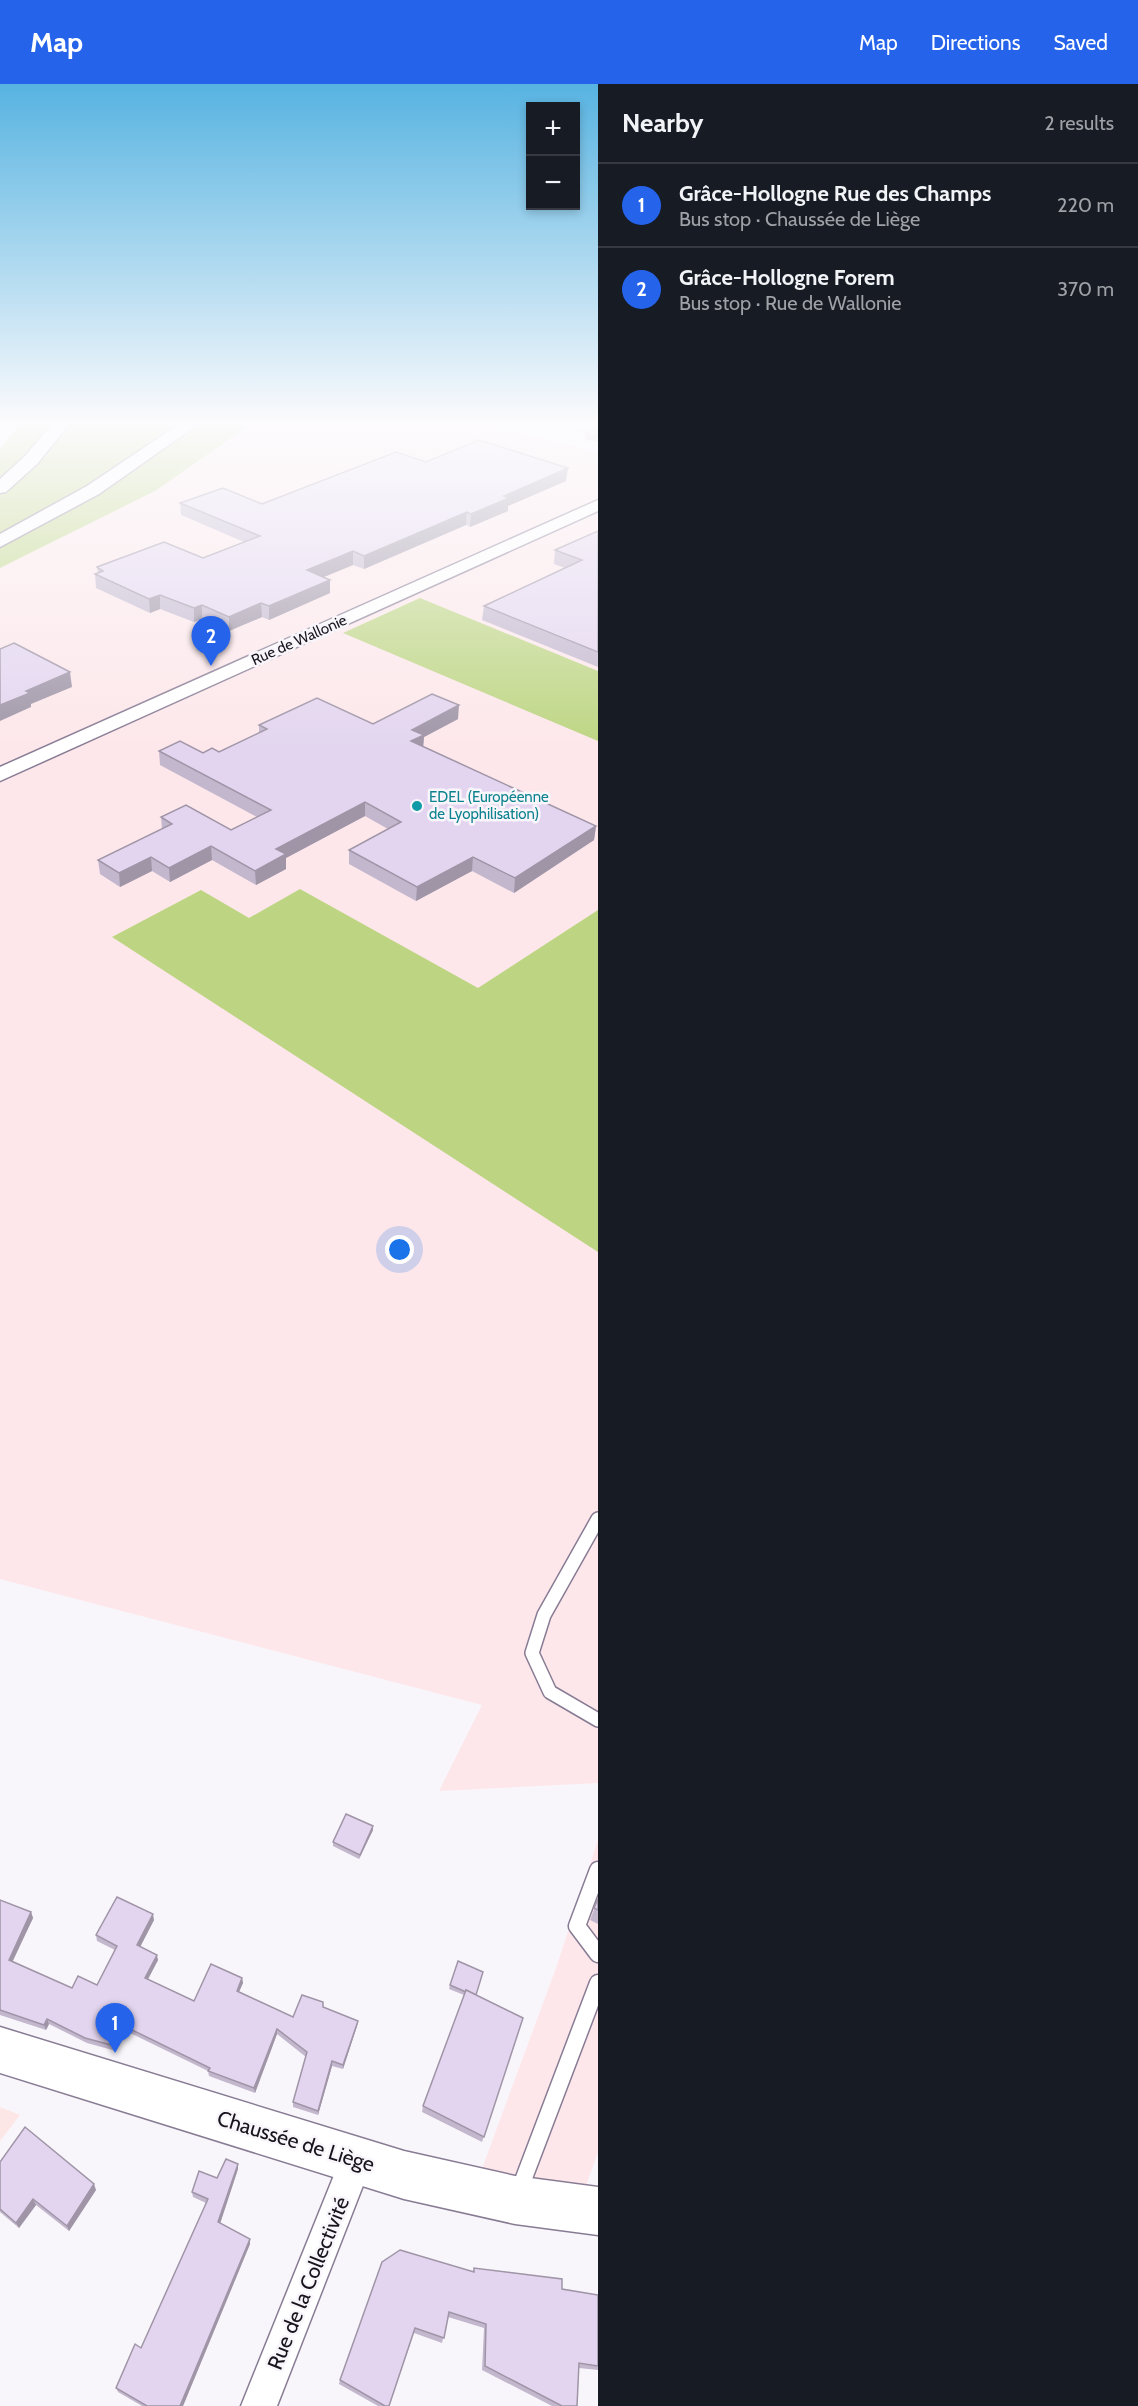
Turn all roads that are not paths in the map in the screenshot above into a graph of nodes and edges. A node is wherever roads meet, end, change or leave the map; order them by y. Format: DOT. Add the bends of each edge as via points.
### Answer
graph roads {
  1 [pos="18,531"];
  2 [pos="540,531"];
  3 [pos="0,541"];
  4 [pos="0,775"];
  5 [pos="598,1519"];
  6 [pos="598,1720"];
  7 [pos="598,1870"];
  8 [pos="598,1954"];
  9 [pos="598,1983"];
  10 [pos="0,2050"];
  11 [pos="357,2160"];
  12 [pos="515,2200"];
  13 [pos="598,2211"];
  14 [pos="259,2406"];
  1 -- 3 [label="highway"];
  2 -- 4 [label="street, Rue de Wallonie"];
  5 -- 6 [label="lane" via="544,1615 532,1653 550,1692"];
  7 -- 8 [label="lane" via="577,1926"];
  9 -- 12 [label="lane"];
  10 -- 11 [label="street, Chaussée de Liège"];
  11 -- 12 [label="street, Chaussée de Liège" via="404,2175"];
  11 -- 14 [label="street, Rue de la Collectivité"];
  12 -- 13 [label="street, Chaussée de Liège"];
}
